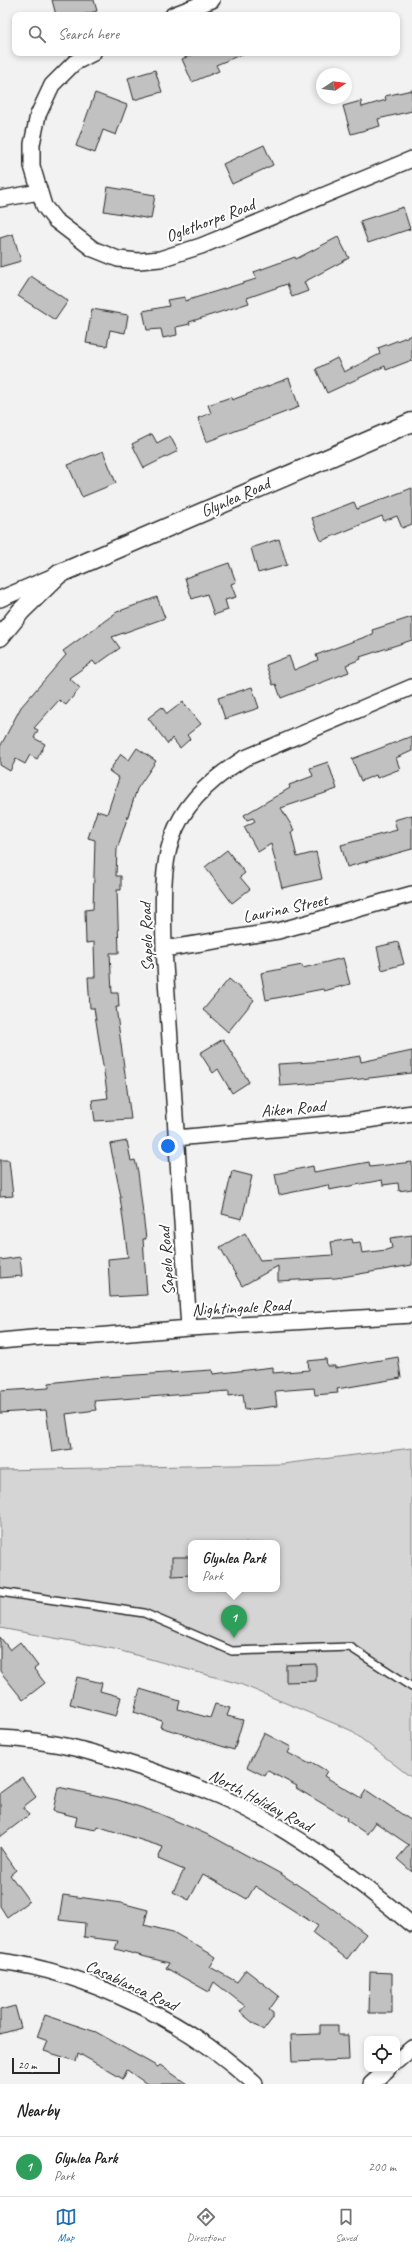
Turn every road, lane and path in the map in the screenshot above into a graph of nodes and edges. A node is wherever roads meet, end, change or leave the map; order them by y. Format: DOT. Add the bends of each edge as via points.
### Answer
graph roads {
  1 [pos="212,0"];
  2 [pos="181,12"];
  3 [pos="87,56"];
  4 [pos="412,159"];
  5 [pos="38,192"];
  6 [pos="0,199"];
  7 [pos="412,422"];
  8 [pos="58,574"];
  9 [pos="0,599"];
  10 [pos="0,637"];
  11 [pos="412,687"];
  12 [pos="412,894"];
  13 [pos="164,949"];
  14 [pos="412,1113"];
  15 [pos="176,1138"];
  16 [pos="412,1315"];
  17 [pos="189,1328"];
  18 [pos="0,1341"];
  19 [pos="0,1592"];
  20 [pos="412,1687"];
  21 [pos="0,1738"];
  22 [pos="412,1925"];
  23 [pos="0,1961"];
  24 [pos="412,2048"];
  25 [pos="400,2058"];
  26 [pos="385,2072"];
  27 [pos="255,2084"];
  28 [pos="371,2084"];
  1 -- 2 [label="street"];
  3 -- 5 [label="street, Oglethorpe Road" via="74,63 52,85 38,115 32,144 32,166"];
  4 -- 5 [label="street, Oglethorpe Road" via="201,246 160,259 139,261 118,259 93,249 55,220 44,206"];
  5 -- 6 [label="street"];
  7 -- 8 [label="street, Glynlea Road"];
  8 -- 9 [label="street, Glynlea Road"];
  8 -- 10 [label="street, Glynlea Road" via="21,611"];
  11 -- 13 [label="street, Sapelo Road" via="243,759 218,775 197,796 178,821 167,849 163,888"];
  12 -- 13 [label="street, Laurina Street" via="278,931"];
  13 -- 15 [label="street, Sapelo Road"];
  14 -- 15 [label="street, Aiken Road" via="361,1121"];
  15 -- 17 [label="street, Sapelo Road"];
  16 -- 17 [label="street, Nightingale Road"];
  17 -- 18 [label="street, Nightingale Road" via="84,1338 43,1337"];
  19 -- 20 [label="lane" via="144,1613 232,1651 350,1647"];
  21 -- 22 [label="street, North Holiday Road" via="49,1743 101,1755 151,1770 220,1796 329,1860"];
  23 -- 27 [label="street, Casablanca Road" via="61,1975 145,2009 215,2052"];
  24 -- 25 [label="street"];
  26 -- 28 [label="street"];
}
